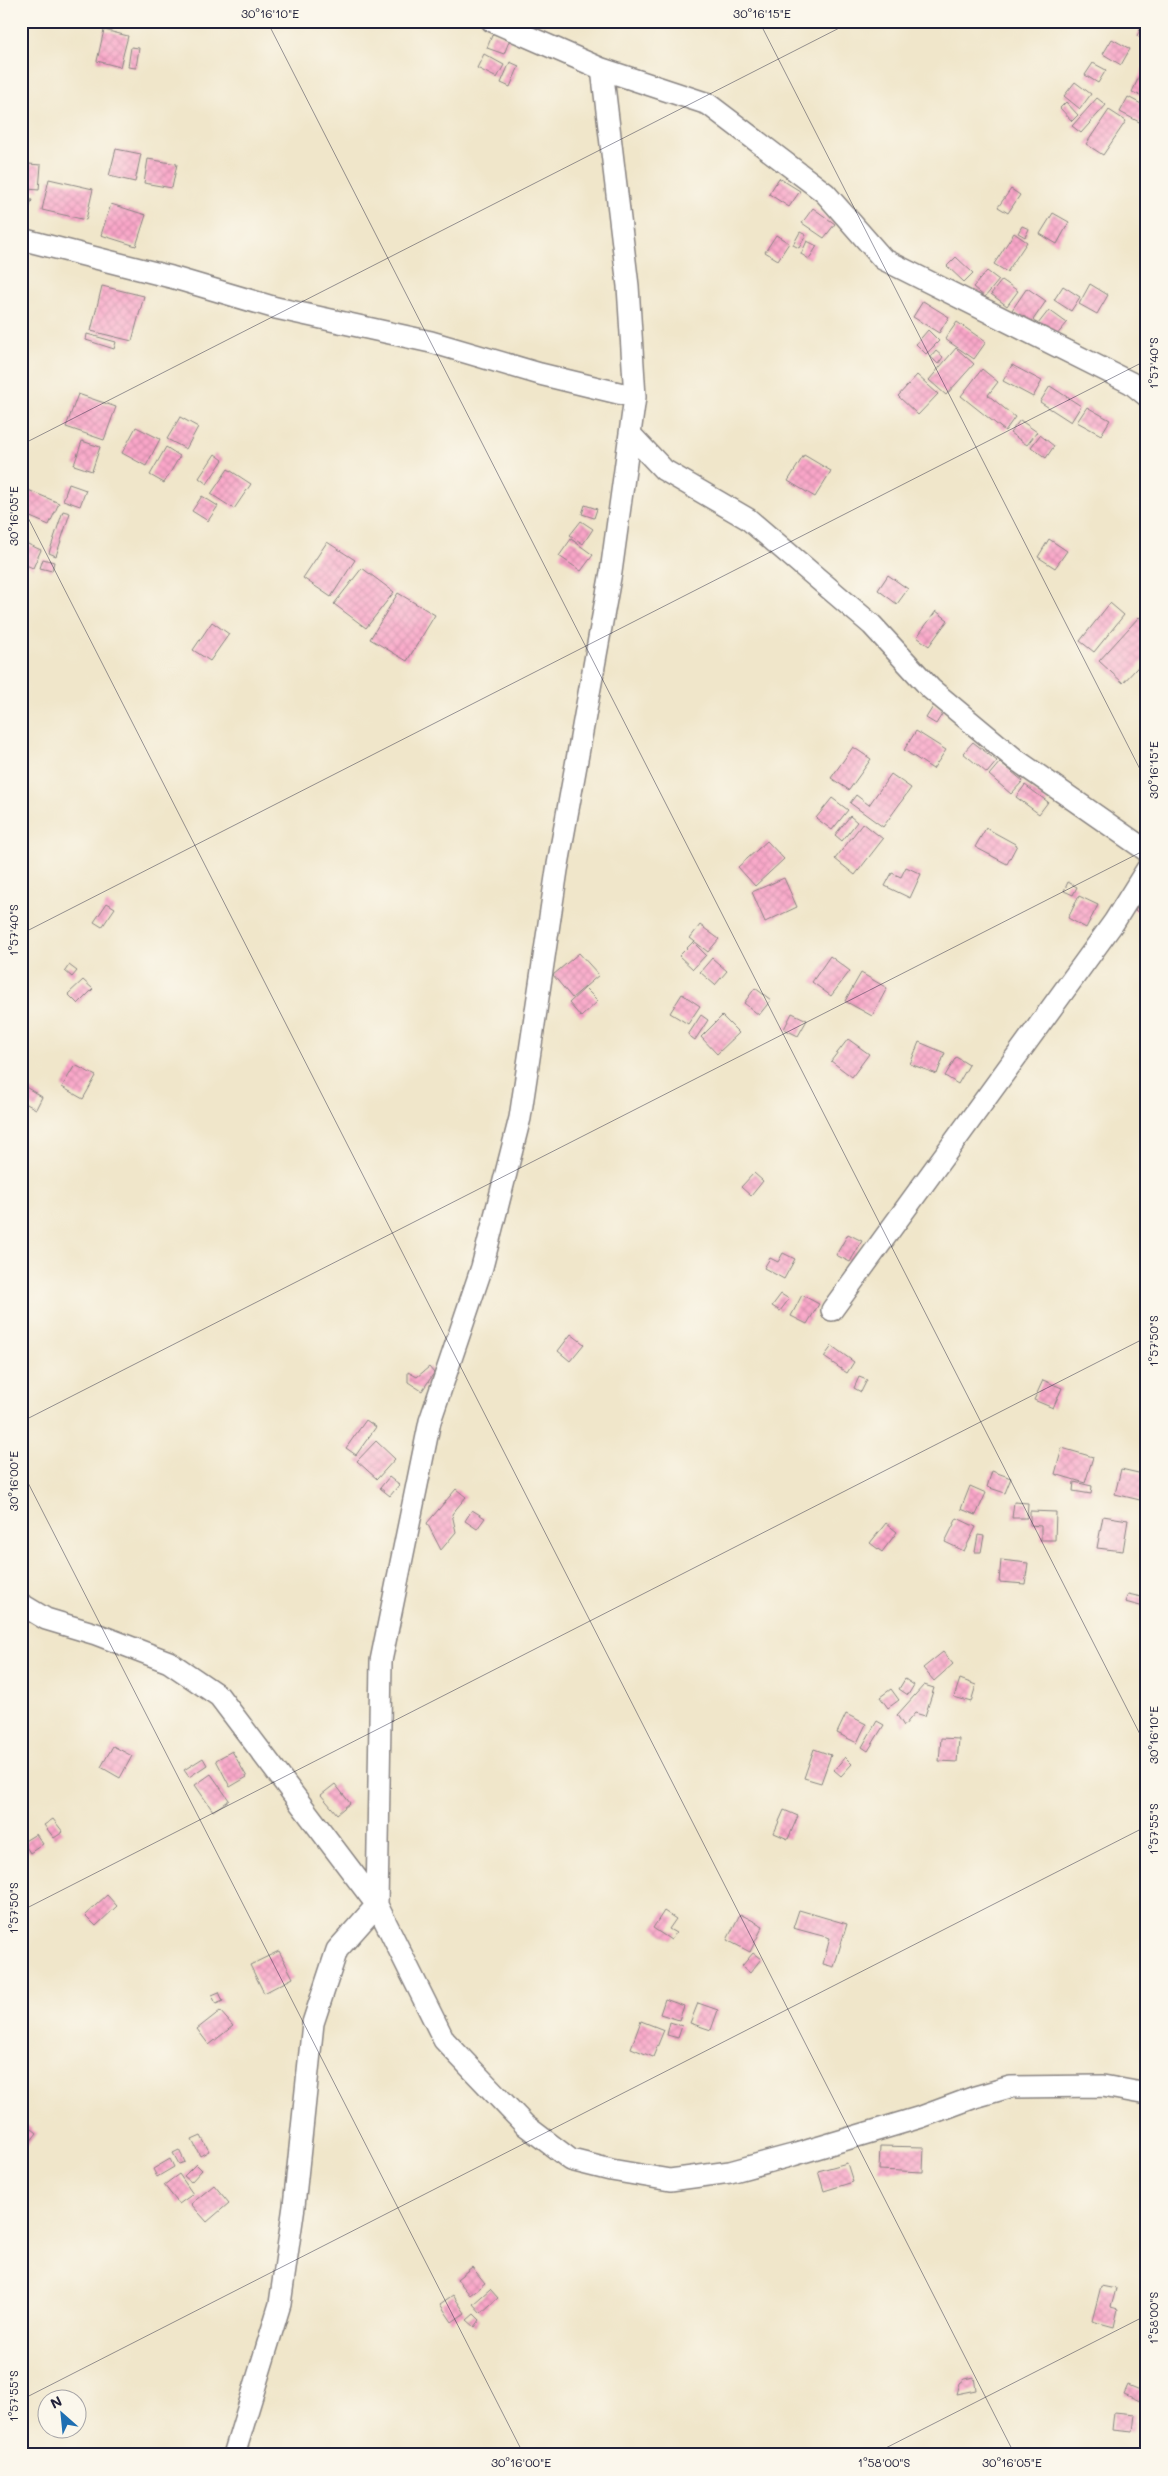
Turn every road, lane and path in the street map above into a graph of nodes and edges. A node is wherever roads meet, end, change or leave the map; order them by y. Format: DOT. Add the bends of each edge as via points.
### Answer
graph roads {
  1 [pos="492,21"];
  2 [pos="602,69"];
  3 [pos="21,239"];
  4 [pos="1147,396"];
  5 [pos="635,397"];
  6 [pos="630,434"];
  7 [pos="1147,851"];
  8 [pos="1147,869"];
  9 [pos="832,1310"];
  10 [pos="21,1604"];
  11 [pos="377,1905"];
  12 [pos="1147,2094"];
  13 [pos="234,2455"];
  1 -- 2 [label="street"];
  2 -- 4 [label="street" via="708,104 825,193 883,259 1131,383"];
  2 -- 5 [label="street" via="628,286"];
  3 -- 5 [label="street" via="171,276 276,308 431,342 540,374"];
  5 -- 6 [label="street"];
  6 -- 7 [label="street" via="664,470 748,519 872,625 932,689 1015,759"];
  6 -- 11 [label="street" via="610,582 556,870 520,1118 482,1268 430,1421 381,1661"];
  8 -- 9 [label="street" via="1114,922"];
  10 -- 11 [label="street" via="46,1619 169,1662 219,1696"];
  11 -- 12 [label="street" via="444,2040 525,2125 571,2160 611,2170 670,2180 730,2172 921,2117 1010,2087 1103,2086"];
  11 -- 13 [label="street" via="337,1950 313,2023 280,2304"];
}
